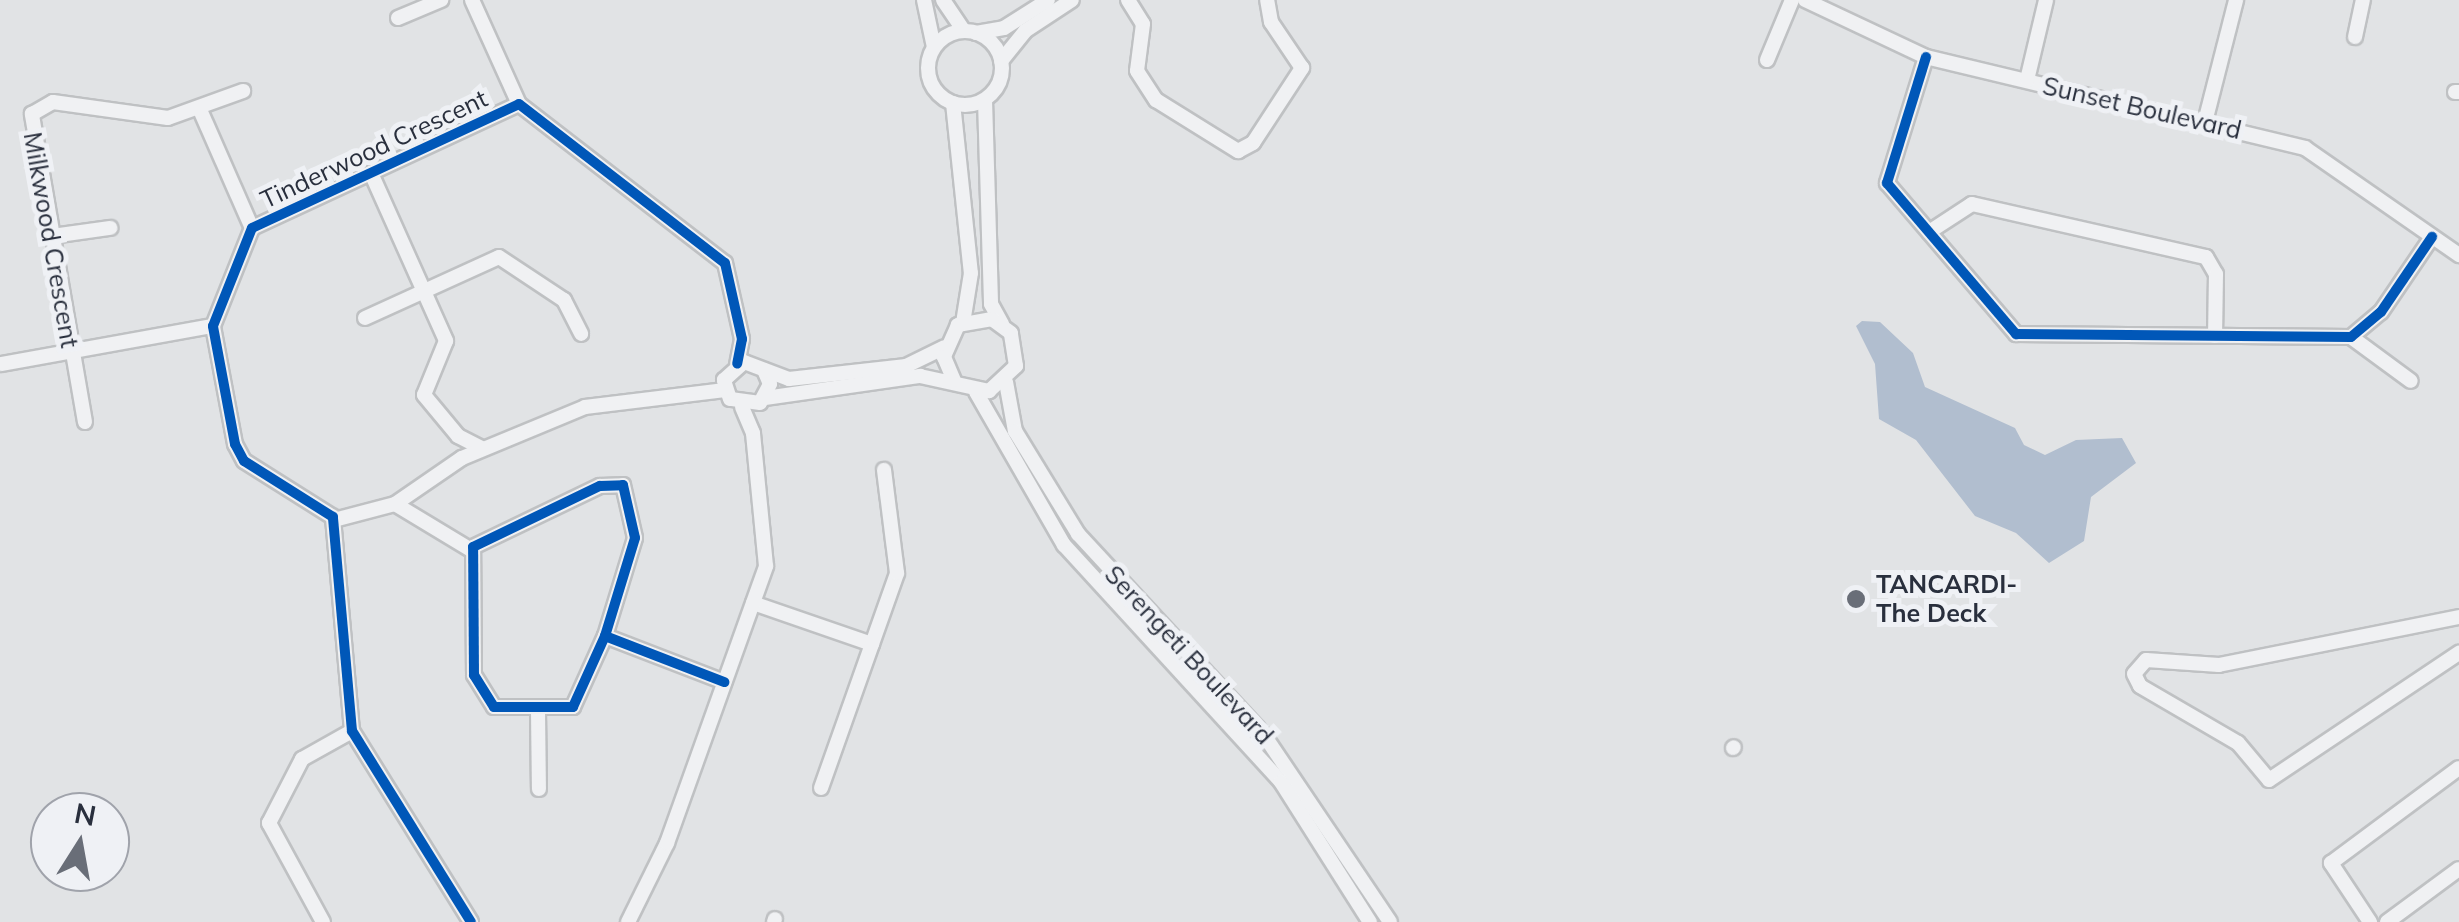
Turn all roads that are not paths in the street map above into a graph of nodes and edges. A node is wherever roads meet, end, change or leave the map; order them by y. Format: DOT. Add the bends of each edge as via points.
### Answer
graph roads {
  1 [pos="441,0"];
  2 [pos="472,0"];
  3 [pos="924,0"];
  4 [pos="943,0"];
  5 [pos="1048,0"];
  6 [pos="1128,0"];
  7 [pos="1267,0"];
  8 [pos="1792,0"];
  9 [pos="1805,0"];
  10 [pos="2046,0"];
  11 [pos="2236,0"];
  12 [pos="2363,0"];
  13 [pos="1067,1"];
  14 [pos="398,18"];
  15 [pos="970,32"];
  16 [pos="2355,37"];
  17 [pos="934,48"];
  18 [pos="1926,57"];
  19 [pos="1766,60"];
  20 [pos="1001,61"];
  21 [pos="2027,80"];
  22 [pos="244,91"];
  23 [pos="984,100"];
  24 [pos="953,103"];
  25 [pos="519,104"];
  26 [pos="201,112"];
  27 [pos="2205,122"];
  28 [pos="371,173"];
  29 [pos="110,228"];
  30 [pos="252,228"];
  31 [pos="1929,232"];
  32 [pos="52,236"];
  33 [pos="2432,237"];
  34 [pos="2459,255"];
  35 [pos="422,292"];
  36 [pos="366,318"];
  37 [pos="962,323"];
  38 [pos="1002,324"];
  39 [pos="214,326"];
  40 [pos="582,334"];
  41 [pos="2215,336"];
  42 [pos="742,338"];
  43 [pos="2351,338"];
  44 [pos="945,347"];
  45 [pos="70,352"];
  46 [pos="1,364"];
  47 [pos="737,364"];
  48 [pos="762,367"];
  49 [pos="843,379"];
  50 [pos="954,380"];
  51 [pos="2410,381"];
  52 [pos="1006,382"];
  53 [pos="725,390"];
  54 [pos="976,392"];
  55 [pos="763,400"];
  56 [pos="742,406"];
  57 [pos="85,422"];
  58 [pos="753,434"];
  59 [pos="458,436"];
  60 [pos="483,449"];
  61 [pos="462,458"];
  62 [pos="884,470"];
  63 [pos="395,504"];
  64 [pos="334,520"];
  65 [pos="471,550"];
  66 [pos="753,602"];
  67 [pos="2459,617"];
  68 [pos="604,636"];
  69 [pos="872,644"];
  70 [pos="2459,653"];
  71 [pos="724,682"];
  72 [pos="538,712"];
  73 [pos="352,731"];
  74 [pos="2459,768"];
  75 [pos="822,788"];
  76 [pos="539,789"];
  77 [pos="2459,869"];
  78 [pos="323,922"];
  79 [pos="471,922"];
  80 [pos="628,922"];
  81 [pos="1370,922"];
  82 [pos="1390,922"];
  83 [pos="2370,922"];
  84 [pos="2387,922"];
  1 -- 14 [label="street"];
  2 -- 25 [label="street"];
  3 -- 17 [label="street"];
  4 -- 15 [label="street"];
  5 -- 15 [label="street" via="1004,28"];
  6 -- 7 [label="street" via="1143,24 1136,64 1150,91 1238,151 1253,143 1302,68 1271,22"];
  8 -- 19 [label="street"];
  9 -- 18 [label="street, Sunset Boulevard"];
  10 -- 21 [label="street"];
  11 -- 27 [label="street"];
  12 -- 16 [label="street"];
  13 -- 20 [label="street" via="1025,31"];
  15 -- 17 [label="street"];
  15 -- 20 [label="street"];
  17 -- 24 [label="street" via="930,83"];
  18 -- 21 [label="street, Sunset Boulevard"];
  18 -- 31 [label="street" via="1885,177"];
  20 -- 23 [label="street" via="1000,80"];
  21 -- 27 [label="street, Sunset Boulevard"];
  22 -- 26 [label="street, Milkwood Crescent"];
  23 -- 24 [label="street"];
  23 -- 38 [label="street" via="991,304"];
  24 -- 37 [label="street" via="971,274"];
  25 -- 28 [label="street, Tinderwood Crescent"];
  25 -- 42 [label="street, Tinderwood Crescent" via="725,264"];
  26 -- 30 [label="street"];
  26 -- 32 [label="street, Milkwood Crescent" via="153,120 53,102 36,108 31,126"];
  27 -- 33 [label="street, Sunset Boulevard" via="2315,153"];
  28 -- 30 [label="street, Tinderwood Crescent"];
  28 -- 35 [label="street"];
  29 -- 32 [label="street"];
  30 -- 39 [label="street, Tinderwood Crescent"];
  31 -- 41 [label="street" via="2016,334"];
  31 -- 41 [label="street" via="1972,204 2206,258 2216,274"];
  32 -- 45 [label="street, Milkwood Crescent"];
  33 -- 34 [label="street, Sunset Boulevard"];
  33 -- 43 [label="street" via="2381,312"];
  35 -- 36 [label="street"];
  35 -- 40 [label="street" via="505,258 571,307"];
  35 -- 59 [label="street" via="446,341 424,396"];
  37 -- 38 [label="street"];
  37 -- 44 [label="street"];
  38 -- 52 [label="street" via="1018,355"];
  39 -- 45 [label="street"];
  39 -- 64 [label="street" via="238,453"];
  41 -- 43 [label="street"];
  42 -- 47 [label="street, Tinderwood Crescent"];
  42 -- 48 [label="street, Tinderwood Crescent"];
  43 -- 51 [label="street"];
  44 -- 49 [label="street" via="917,363"];
  44 -- 50 [label="street"];
  45 -- 46 [label="street"];
  45 -- 57 [label="street, Milkwood Crescent"];
  47 -- 48 [label="street"];
  47 -- 53 [label="street, Tinderwood Crescent"];
  48 -- 49 [label="street" via="788,379"];
  48 -- 55 [label="street"];
  49 -- 50 [label="street"];
  49 -- 55 [label="street"];
  50 -- 54 [label="street"];
  52 -- 54 [label="street"];
  52 -- 82 [label="street, Serengeti Boulevard" via="1010,419 1064,515 1264,734"];
  53 -- 56 [label="street"];
  53 -- 60 [label="street" via="585,407"];
  54 -- 81 [label="street, Serengeti Boulevard" via="1064,546 1281,782"];
  55 -- 56 [label="street"];
  55 -- 58 [label="street"];
  56 -- 58 [label="street"];
  58 -- 66 [label="street" via="768,550"];
  59 -- 60 [label="street"];
  59 -- 61 [label="street"];
  60 -- 61 [label="street"];
  61 -- 63 [label="street"];
  62 -- 69 [label="street" via="896,573"];
  63 -- 64 [label="street"];
  63 -- 65 [label="street"];
  64 -- 73 [label="street"];
  65 -- 68 [label="street" via="600,486 623,484 635,538"];
  65 -- 72 [label="street" via="480,691 500,710"];
  66 -- 69 [label="street"];
  66 -- 71 [label="street"];
  67 -- 70 [label="street" via="2219,665 2146,660 2134,674 2140,686 2238,742 2270,780"];
  68 -- 71 [label="street"];
  68 -- 72 [label="street" via="577,704"];
  69 -- 75 [label="street"];
  71 -- 80 [label="street" via="667,844"];
  72 -- 76 [label="street"];
  73 -- 78 [label="street" via="302,759 271,814 270,838"];
  73 -- 79 [label="street"];
  74 -- 83 [label="street" via="2331,863"];
  77 -- 84 [label="street"];
}
